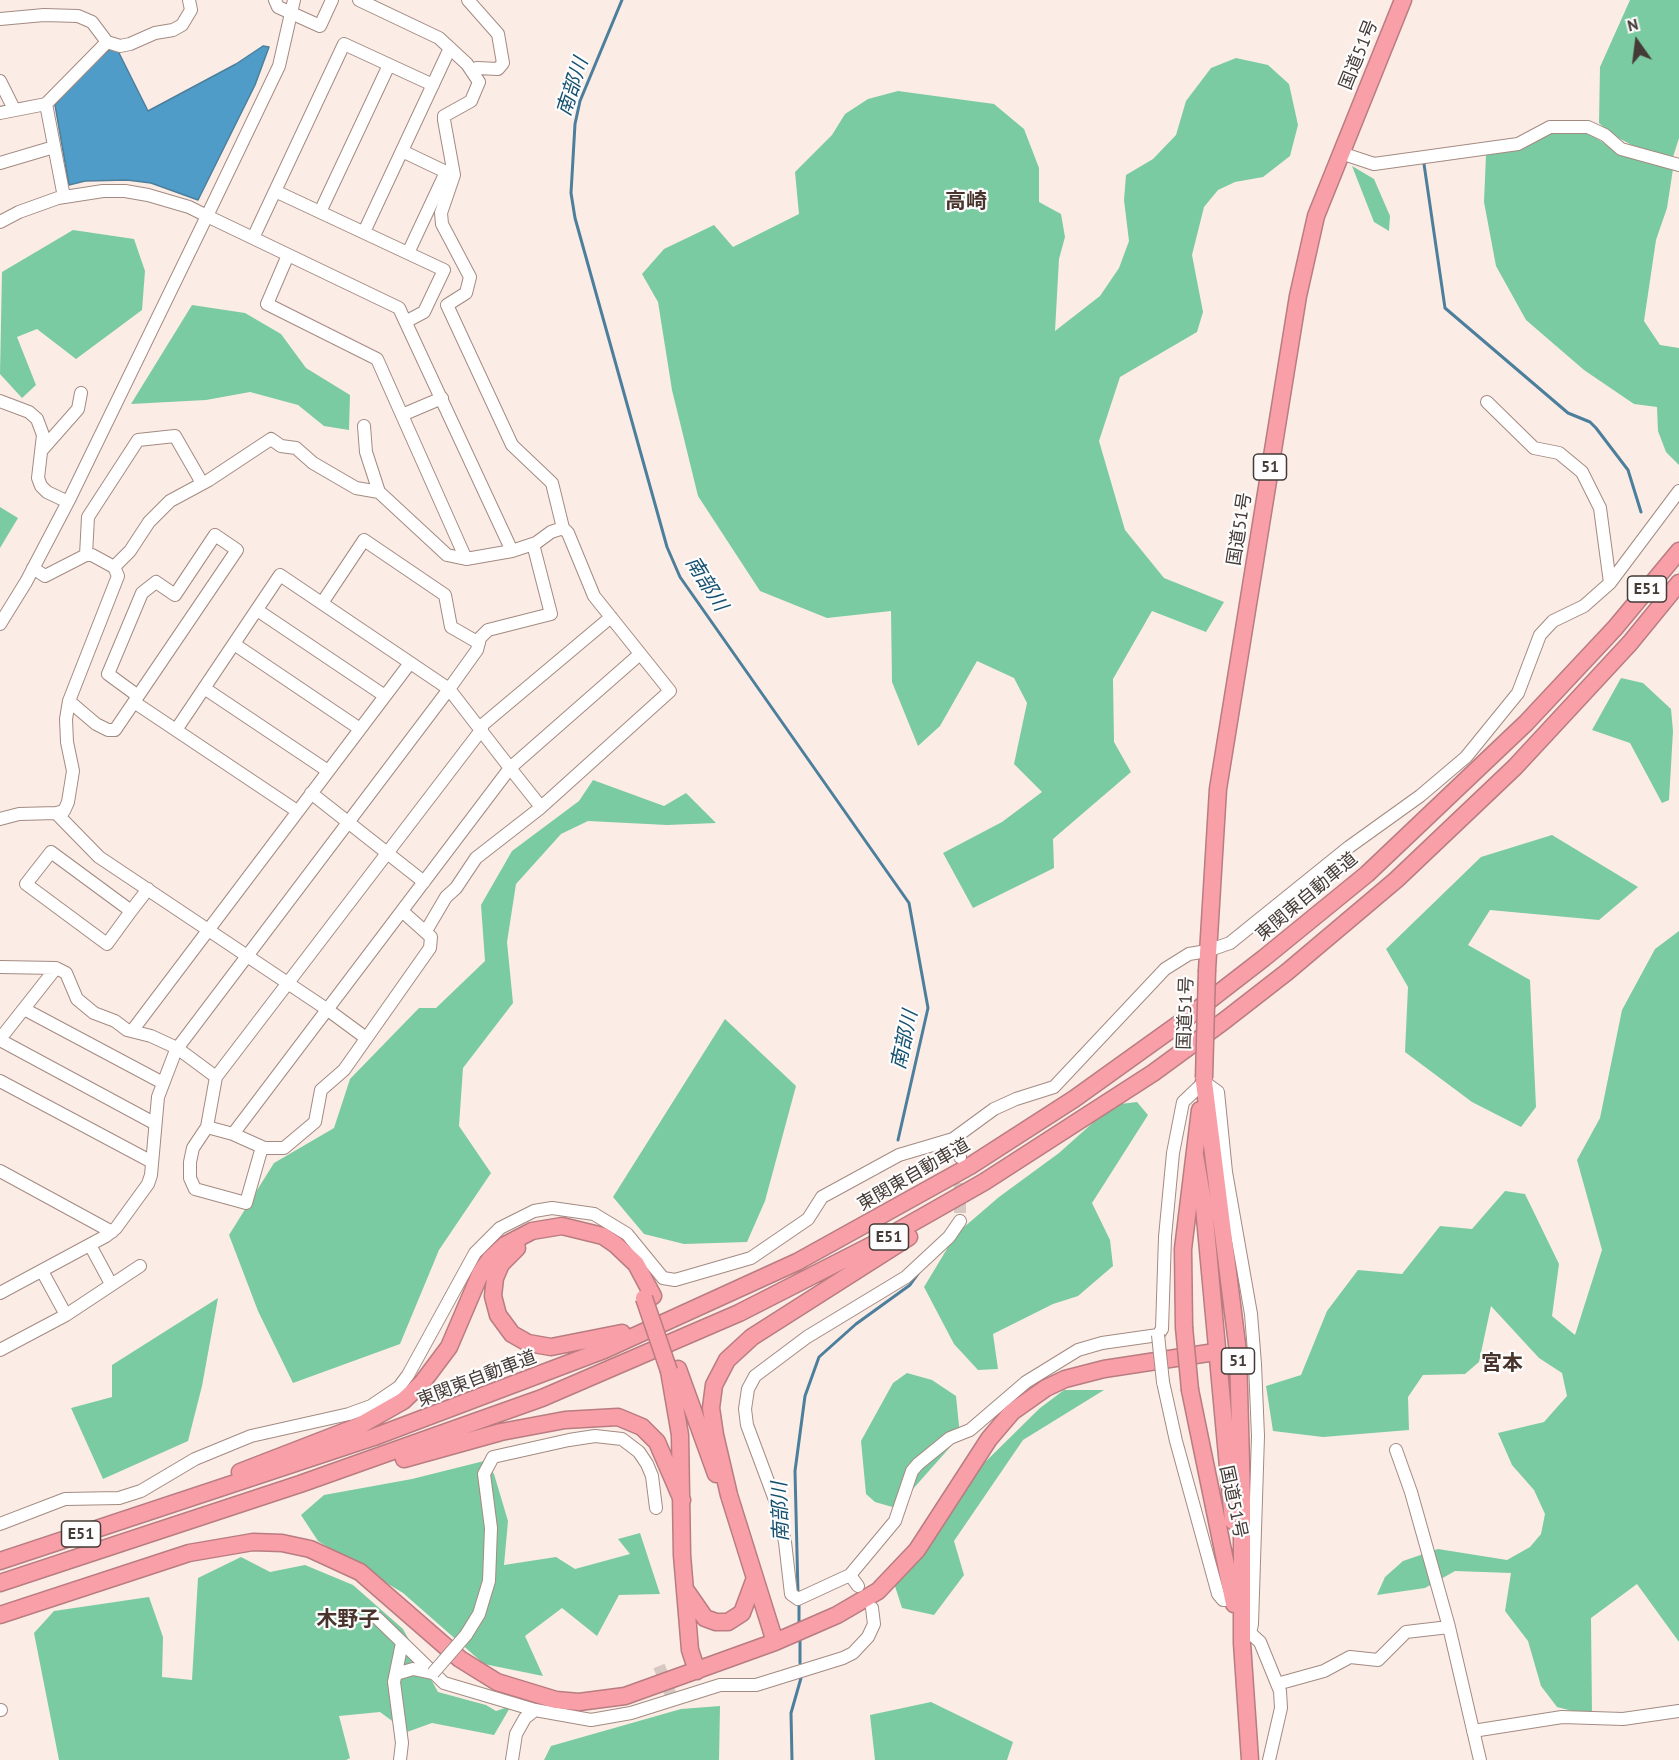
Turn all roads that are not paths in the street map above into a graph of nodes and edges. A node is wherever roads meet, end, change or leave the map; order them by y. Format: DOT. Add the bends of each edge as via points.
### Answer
graph roads {
  1 [pos="189,0"];
  2 [pos="275,0"];
  3 [pos="332,0"];
  4 [pos="359,0"];
  5 [pos="468,0"];
  6 [pos="1403,0"];
  7 [pos="292,6"];
  8 [pos="0,19"];
  9 [pos="107,42"];
  10 [pos="450,48"];
  11 [pos="389,65"];
  12 [pos="472,71"];
  13 [pos="0,81"];
  14 [pos="433,85"];
  15 [pos="46,104"];
  16 [pos="14,109"];
  17 [pos="0,113"];
  18 [pos="54,147"];
  19 [pos="402,151"];
  20 [pos="1341,153"];
  21 [pos="0,163"];
  22 [pos="1679,165"];
  23 [pos="275,191"];
  24 [pos="64,197"];
  25 [pos="320,212"];
  26 [pos="207,216"];
  27 [pos="0,222"];
  28 [pos="364,232"];
  29 [pos="253,238"];
  30 [pos="408,253"];
  31 [pos="288,255"];
  32 [pos="407,321"];
  33 [pos="81,393"];
  34 [pos="442,398"];
  35 [pos="0,401"];
  36 [pos="1487,402"];
  37 [pos="402,415"];
  38 [pos="364,426"];
  39 [pos="41,451"];
  40 [pos="202,483"];
  41 [pos="1679,491"];
  42 [pos="379,492"];
  43 [pos="68,502"];
  44 [pos="564,528"];
  45 [pos="533,544"];
  46 [pos="512,551"];
  47 [pos="1679,551"];
  48 [pos="86,555"];
  49 [pos="466,559"];
  50 [pos="114,567"];
  51 [pos="33,568"];
  52 [pos="1610,583"];
  53 [pos="1679,584"];
  54 [pos="322,603"];
  55 [pos="5,605"];
  56 [pos="256,610"];
  57 [pos="611,617"];
  58 [pos="0,624"];
  59 [pos="478,643"];
  60 [pos="234,644"];
  61 [pos="640,654"];
  62 [pos="410,663"];
  63 [pos="204,688"];
  64 [pos="449,689"];
  65 [pos="385,696"];
  66 [pos="136,699"];
  67 [pos="69,701"];
  68 [pos="481,728"];
  69 [pos="360,729"];
  70 [pos="176,730"];
  71 [pos="510,768"];
  72 [pos="328,771"];
  73 [pos="311,793"];
  74 [pos="541,807"];
  75 [pos="297,811"];
  76 [pos="56,813"];
  77 [pos="0,819"];
  78 [pos="348,822"];
  79 [pos="387,853"];
  80 [pos="424,882"];
  81 [pos="147,889"];
  82 [pos="131,911"];
  83 [pos="402,911"];
  84 [pos="208,929"];
  85 [pos="426,931"];
  86 [pos="1208,951"];
  87 [pos="247,956"];
  88 [pos="0,967"];
  89 [pos="56,968"];
  90 [pos="288,983"];
  91 [pos="24,1009"];
  92 [pos="328,1010"];
  93 [pos="0,1019"];
  94 [pos="12,1026"];
  95 [pos="132,1031"];
  96 [pos="366,1038"];
  97 [pos="0,1040"];
  98 [pos="177,1048"];
  99 [pos="216,1077"];
  100 [pos="1204,1080"];
  101 [pos="0,1081"];
  102 [pos="163,1083"];
  103 [pos="1208,1117"];
  104 [pos="154,1123"];
  105 [pos="207,1126"];
  106 [pos="233,1134"];
  107 [pos="953,1139"];
  108 [pos="262,1146"];
  109 [pos="1196,1155"];
  110 [pos="960,1157"];
  111 [pos="152,1162"];
  112 [pos="0,1171"];
  113 [pos="984,1182"];
  114 [pos="1204,1208"];
  115 [pos="960,1221"];
  116 [pos="112,1232"];
  117 [pos="90,1245"];
  118 [pos="140,1266"];
  119 [pos="42,1271"];
  120 [pos="111,1284"];
  121 [pos="0,1293"];
  122 [pos="730,1294"];
  123 [pos="649,1297"];
  124 [pos="66,1315"];
  125 [pos="1158,1335"];
  126 [pos="0,1350"];
  127 [pos="1215,1352"];
  128 [pos="674,1370"];
  129 [pos="1396,1450"];
  130 [pos="729,1495"];
  131 [pos="1229,1496"];
  132 [pos="682,1500"];
  133 [pos="163,1507"];
  134 [pos="656,1508"];
  135 [pos="186,1523"];
  136 [pos="0,1524"];
  137 [pos="1242,1549"];
  138 [pos="0,1561"];
  139 [pos="755,1578"];
  140 [pos="0,1583"];
  141 [pos="685,1589"];
  142 [pos="1233,1595"];
  143 [pos="872,1608"];
  144 [pos="0,1615"];
  145 [pos="377,1618"];
  146 [pos="1449,1627"];
  147 [pos="1245,1636"];
  148 [pos="775,1642"];
  149 [pos="402,1643"];
  150 [pos="697,1671"];
  151 [pos="433,1673"];
  152 [pos="396,1674"];
  153 [pos="1277,1684"];
  154 [pos="535,1710"];
  155 [pos="1679,1711"];
  156 [pos="1473,1731"];
  157 [pos="400,1760"];
  158 [pos="512,1760"];
  159 [pos="1250,1760"];
  160 [pos="1269,1760"];
  161 [pos="1480,1760"];
  1 -- 9 [label="street" via="188,17 173,30 120,46"];
  2 -- 7 [label="street" via="278,7"];
  3 -- 7 [label="street" via="320,26"];
  4 -- 10 [label="street" via="439,38"];
  5 -- 12 [label="street" via="498,34 502,63 498,69"];
  6 -- 20 [label="highway, 国道51号 / 51"];
  7 -- 26 [label="street" via="279,66"];
  8 -- 9 [label="street" via="78,16 92,22"];
  9 -- 15 [label="street"];
  10 -- 12 [label="street"];
  10 -- 14 [label="street"];
  11 -- 14 [label="street"];
  11 -- 23 [label="street" via="344,44"];
  11 -- 25 [label="street"];
  12 -- 44 [label="street" via="479,82 471,101 444,116 454,175 441,213 442,224 470,277 466,292 447,305 512,445 552,483"];
  13 -- 16 [label="street"];
  14 -- 19 [label="street"];
  15 -- 16 [label="street"];
  15 -- 18 [label="street"];
  16 -- 17 [label="street"];
  18 -- 21 [label="street"];
  18 -- 24 [label="street"];
  19 -- 28 [label="street"];
  19 -- 30 [label="street" via="446,172"];
  20 -- 22 [label="street" via="1374,164 1518,144 1550,126 1588,128 1605,135 1621,149"];
  20 -- 86 [label="highway, 国道51号 / 51" via="1316,216 1298,296 1218,789"];
  23 -- 25 [label="street"];
  23 -- 29 [label="street"];
  24 -- 26 [label="street" via="126,191 172,201"];
  24 -- 27 [label="street"];
  25 -- 28 [label="street"];
  26 -- 29 [label="street"];
  26 -- 43 [label="street"];
  28 -- 30 [label="street"];
  29 -- 31 [label="street"];
  30 -- 32 [label="street" via="444,270 424,312"];
  31 -- 32 [label="street" via="399,308"];
  31 -- 37 [label="street" via="267,304 377,359"];
  32 -- 34 [label="street"];
  33 -- 39 [label="street" via="78,409"];
  34 -- 37 [label="street"];
  34 -- 46 [label="street"];
  35 -- 39 [label="street" via="38,419 43,435"];
  36 -- 52 [label="street" via="1534,448 1559,453 1582,472 1600,508"];
  37 -- 49 [label="street"];
  38 -- 42 [label="street" via="366,452"];
  39 -- 43 [label="street" via="41,486"];
  40 -- 42 [label="street" via="271,439 281,446 296,448 313,463 356,488"];
  40 -- 48 [label="street" via="175,436 138,440 88,517"];
  40 -- 50 [label="street" via="170,501"];
  41 -- 52 [label="street"];
  42 -- 49 [label="street" via="447,555"];
  43 -- 51 [label="street"];
  44 -- 45 [label="street"];
  44 -- 57 [label="street" via="594,596"];
  45 -- 46 [label="street"];
  45 -- 59 [label="street" via="551,614 488,630"];
  46 -- 49 [label="street"];
  47 -- 122 [label="highway, 東関東自動車道 / E51" via="1615,628 1526,723 1367,874 1264,958 1074,1099 961,1171 871,1223"];
  48 -- 50 [label="street"];
  48 -- 51 [label="street" via="45,576"];
  50 -- 67 [label="street" via="118,576"];
  51 -- 55 [label="street"];
  52 -- 86 [label="street" via="1584,606 1552,621 1540,635 1518,693 1466,757 1230,943"];
  53 -- 113 [label="highway, E51" via="1522,760 1457,824 1287,972 1153,1073"];
  54 -- 56 [label="street" via="280,575"];
  54 -- 59 [label="street" via="364,540 445,595 451,627"];
  54 -- 62 [label="street"];
  55 -- 58 [label="street"];
  56 -- 60 [label="street"];
  56 -- 65 [label="street"];
  57 -- 61 [label="street"];
  57 -- 68 [label="street"];
  59 -- 64 [label="street"];
  60 -- 63 [label="street"];
  60 -- 69 [label="street"];
  61 -- 71 [label="street"];
  61 -- 74 [label="street" via="670,691"];
  62 -- 64 [label="street"];
  62 -- 65 [label="street"];
  63 -- 70 [label="street"];
  63 -- 72 [label="street"];
  64 -- 68 [label="street"];
  64 -- 78 [label="street"];
  65 -- 69 [label="street"];
  66 -- 66 [label="street" via="237,550 215,535 175,595 156,582 142,593 108,674"];
  66 -- 67 [label="street" via="115,730 108,730"];
  66 -- 70 [label="street"];
  67 -- 76 [label="street" via="67,742 73,771 68,802 64,811"];
  68 -- 71 [label="street"];
  68 -- 79 [label="street"];
  69 -- 72 [label="street"];
  70 -- 75 [label="street"];
  71 -- 74 [label="street"];
  71 -- 80 [label="street"];
  72 -- 73 [label="street"];
  73 -- 75 [label="street"];
  73 -- 78 [label="street"];
  74 -- 85 [label="street" via="476,858"];
  75 -- 84 [label="street"];
  76 -- 77 [label="street"];
  76 -- 81 [label="street" via="99,857"];
  78 -- 79 [label="street"];
  78 -- 87 [label="street"];
  79 -- 80 [label="street"];
  79 -- 90 [label="street"];
  80 -- 83 [label="street"];
  81 -- 82 [label="street"];
  81 -- 84 [label="street"];
  82 -- 82 [label="street" via="107,944 26,884 51,852"];
  83 -- 85 [label="street"];
  83 -- 92 [label="street"];
  84 -- 87 [label="street"];
  84 -- 95 [label="street"];
  85 -- 96 [label="street" via="431,937 430,948"];
  86 -- 100 [label="highway, 国道51号 / 51, bridge"];
  86 -- 107 [label="street" via="1189,954 1165,969 1054,1087 994,1109"];
  87 -- 90 [label="street"];
  87 -- 98 [label="street"];
  88 -- 89 [label="street"];
  89 -- 91 [label="street"];
  89 -- 95 [label="street" via="66,973 82,1004"];
  90 -- 92 [label="street"];
  90 -- 99 [label="street"];
  91 -- 94 [label="street"];
  91 -- 102 [label="street"];
  92 -- 96 [label="street"];
  92 -- 106 [label="street"];
  93 -- 94 [label="street"];
  94 -- 97 [label="street"];
  95 -- 98 [label="street"];
  96 -- 108 [label="street" via="344,1070 321,1090 315,1122 284,1148"];
  97 -- 104 [label="street"];
  98 -- 99 [label="street"];
  98 -- 102 [label="street"];
  99 -- 105 [label="street"];
  100 -- 103 [label="highway, 国道51号 / 51"];
  100 -- 109 [label="highway, 国道51号 / 51"];
  100 -- 125 [label="street" via="1183,1102 1173,1153 1162,1329"];
  100 -- 147 [label="street" via="1218,1092 1226,1172 1252,1324 1258,1436 1252,1624"];
  101 -- 111 [label="street"];
  102 -- 104 [label="street"];
  103 -- 114 [label="highway"];
  103 -- 137 [label="highway, 国道51号 / 51" via="1238,1352"];
  104 -- 111 [label="street"];
  105 -- 106 [label="street"];
  105 -- 108 [label="street" via="193,1148 190,1162 195,1189 246,1203"];
  106 -- 108 [label="street"];
  107 -- 110 [label="street"];
  107 -- 136 [label="street" via="899,1155 822,1197 808,1219 751,1258 675,1280 663,1278 627,1234 594,1214 552,1208 534,1211 500,1228 474,1253 408,1376 371,1406 251,1436 195,1459 141,1491 119,1498 65,1498"];
  109 -- 114 [label="highway"];
  109 -- 142 [label="highway, 国道51号 / 51, bridge" via="1183,1249 1184,1327 1190,1390"];
  111 -- 116 [label="street" via="148,1184"];
  112 -- 116 [label="street"];
  113 -- 130 [label="highway" via="942,1217 752,1337 727,1360 714,1385 711,1408"];
  113 -- 135 [label="highway, E51" via="807,1279 657,1350 477,1422"];
  114 -- 127 [label="highway"];
  115 -- 125 [label="street" via="949,1237 906,1277 807,1337 755,1376 748,1389 747,1425 775,1500 785,1542 790,1594 798,1599 854,1580 895,1521 912,1471 950,1438 970,1430 1026,1382 1078,1350"];
  116 -- 117 [label="street"];
  117 -- 119 [label="street"];
  117 -- 120 [label="street"];
  118 -- 120 [label="street"];
  119 -- 121 [label="street"];
  119 -- 124 [label="street"];
  120 -- 124 [label="street"];
  122 -- 123 [label="highway" via="634,1331 551,1347 528,1343 512,1334 498,1315 493,1296 498,1271 511,1252 529,1242 560,1234 608,1250"];
  122 -- 133 [label="highway, 東関東自動車道 / E51" via="604,1350 458,1407"];
  123 -- 128 [label="highway, bridge"];
  123 -- 133 [label="highway" via="636,1264 603,1236 562,1226 532,1231 505,1245 490,1259 449,1347 403,1401 359,1426 274,1457"];
  124 -- 126 [label="street"];
  125 -- 142 [label="street, bridge" via="1176,1441 1218,1594 1223,1600"];
  127 -- 131 [label="highway"];
  127 -- 148 [label="highway" via="1065,1379 1029,1399 989,1438 917,1550 896,1574 857,1604"];
  128 -- 130 [label="highway" via="713,1469"];
  128 -- 132 [label="highway"];
  129 -- 146 [label="street"];
  130 -- 139 [label="highway"];
  131 -- 137 [label="highway" via="1234,1538"];
  131 -- 142 [label="highway"];
  132 -- 135 [label="highway" via="653,1437 630,1421 604,1416 472,1439"];
  132 -- 141 [label="highway"];
  133 -- 138 [label="highway, 東関東自動車道 / E51"];
  134 -- 151 [label="street, bridge" via="648,1464 622,1440 595,1436 493,1457 484,1474 491,1528 489,1581 479,1614"];
  135 -- 140 [label="highway, E51"];
  137 -- 147 [label="highway, 国道51号 / 51"];
  139 -- 141 [label="highway" via="742,1613 728,1622 705,1618"];
  139 -- 148 [label="highway"];
  141 -- 150 [label="highway" via="690,1650"];
  142 -- 147 [label="highway, 国道51号 / 51" via="1238,1634"];
  143 -- 154 [label="street" via="871,1630 853,1653 756,1685 720,1685 607,1718 577,1719"];
  144 -- 150 [label="highway" via="189,1553 253,1542 282,1542 310,1549 360,1572 460,1659 515,1689 556,1700 600,1701"];
  145 -- 149 [label="street"];
  146 -- 153 [label="street" via="1406,1632 1378,1660 1350,1657 1324,1671"];
  146 -- 156 [label="street"];
  147 -- 153 [label="street" via="1260,1642"];
  147 -- 159 [label="highway, 国道51号 / 51"];
  148 -- 150 [label="highway"];
  149 -- 151 [label="street"];
  149 -- 152 [label="street"];
  151 -- 152 [label="street" via="412,1669"];
  151 -- 154 [label="street" via="444,1683"];
  152 -- 157 [label="street" via="393,1689 402,1743"];
  153 -- 160 [label="street" via="1281,1708"];
  154 -- 158 [label="street" via="516,1734"];
  155 -- 156 [label="street" via="1623,1719 1562,1718"];
  156 -- 161 [label="street"];
}
